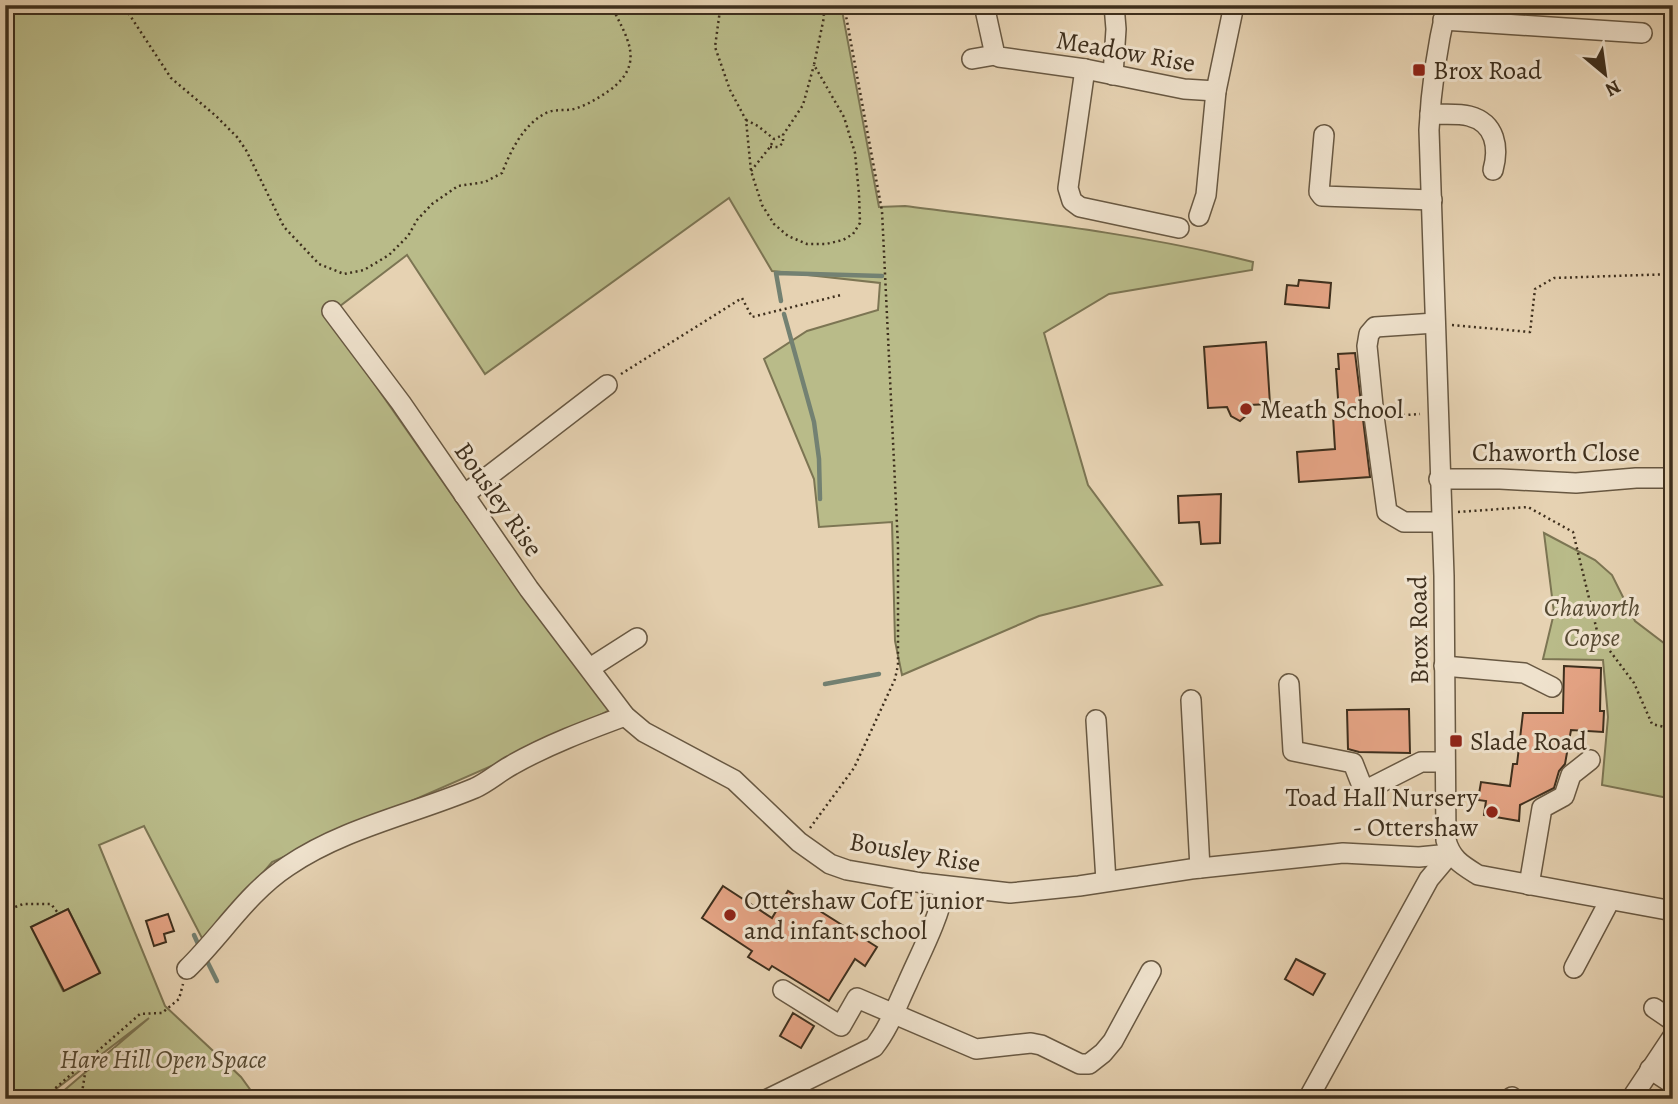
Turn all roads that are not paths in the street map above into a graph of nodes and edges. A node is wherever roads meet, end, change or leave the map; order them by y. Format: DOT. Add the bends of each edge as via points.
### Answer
graph roads {
  1 [pos="984,5"];
  2 [pos="1114,5"];
  3 [pos="1234,5"];
  4 [pos="1445,13"];
  5 [pos="1642,33"];
  6 [pos="995,55"];
  7 [pos="972,60"];
  8 [pos="1085,69"];
  9 [pos="1113,75"];
  10 [pos="1216,91"];
  11 [pos="1430,114"];
  12 [pos="1325,135"];
  13 [pos="1493,170"];
  14 [pos="1432,200"];
  15 [pos="1199,216"];
  16 [pos="1179,228"];
  17 [pos="332,311"];
  18 [pos="1435,323"];
  19 [pos="607,385"];
  20 [pos="1439,479"];
  21 [pos="1673,481"];
  22 [pos="464,495"];
  23 [pos="1441,518"];
  24 [pos="637,638"];
  25 [pos="1444,666"];
  26 [pos="590,668"];
  27 [pos="1289,684"];
  28 [pos="1552,687"];
  29 [pos="1191,700"];
  30 [pos="625,716"];
  31 [pos="1096,720"];
  32 [pos="1590,760"];
  33 [pos="1444,762"];
  34 [pos="1450,854"];
  35 [pos="1200,868"];
  36 [pos="1106,881"];
  37 [pos="1529,885"];
  38 [pos="945,887"];
  39 [pos="1611,900"];
  40 [pos="1673,911"];
  41 [pos="198,958"];
  42 [pos="1574,968"];
  43 [pos="1150,971"];
  44 [pos="783,990"];
  45 [pos="1654,1008"];
  46 [pos="894,1013"];
  47 [pos="1673,1021"];
  48 [pos="1673,1036"];
  49 [pos="1650,1069"];
  50 [pos="1673,1084"];
  51 [pos="768,1099"];
  52 [pos="1308,1099"];
  53 [pos="1631,1099"];
  1 -- 6 [label="street"];
  2 -- 9 [label="street"];
  3 -- 10 [label="street, Meadow Rise"];
  4 -- 5 [label="street"];
  4 -- 11 [label="street, Brox Road"];
  6 -- 7 [label="street"];
  6 -- 8 [label="street, Meadow Rise"];
  8 -- 9 [label="street, Meadow Rise"];
  8 -- 16 [label="street" via="1068,188 1072,201 1080,207"];
  9 -- 10 [label="street, Meadow Rise"];
  10 -- 15 [label="street, Meadow Rise" via="1206,195"];
  11 -- 13 [label="street" via="1471,116 1490,129 1498,151"];
  11 -- 14 [label="street, Brox Road"];
  12 -- 14 [label="street" via="1322,196"];
  14 -- 18 [label="street, Brox Road"];
  17 -- 22 [label="street, Bousley Rise"];
  18 -- 20 [label="street, Brox Road"];
  18 -- 23 [label="street" via="1375,327 1367,345 1387,512 1404,522"];
  19 -- 22 [label="street"];
  20 -- 21 [label="street, Chaworth Close"];
  20 -- 23 [label="street, Brox Road"];
  22 -- 26 [label="street, Bousley Rise"];
  23 -- 25 [label="street, Brox Road"];
  24 -- 26 [label="street"];
  25 -- 28 [label="street" via="1524,673"];
  25 -- 33 [label="street, Brox Road"];
  26 -- 30 [label="street, Bousley Rise"];
  27 -- 33 [label="street" via="1293,751 1353,763 1364,791 1421,762"];
  29 -- 35 [label="street"];
  30 -- 38 [label="street, Bousley Rise" via="644,732 734,780 799,842 830,864"];
  30 -- 41 [label="street" via="512,764 480,786 351,833 289,865 254,892"];
  31 -- 36 [label="street"];
  32 -- 37 [label="street" via="1571,775 1563,796 1542,808"];
  33 -- 34 [label="street, Brox Road"];
  34 -- 35 [label="street, Bousley Rise" via="1343,853"];
  34 -- 37 [label="street" via="1478,875"];
  34 -- 52 [label="street" via="1429,879"];
  35 -- 36 [label="street, Bousley Rise"];
  36 -- 38 [label="street, Bousley Rise" via="1010,893"];
  37 -- 39 [label="street"];
  38 -- 46 [label="street" via="937,917"];
  39 -- 40 [label="street"];
  39 -- 42 [label="street"];
  43 -- 46 [label="street" via="1113,1041 1089,1064 1031,1043 976,1049"];
  44 -- 46 [label="street" via="841,1026 857,998"];
  45 -- 47 [label="street"];
  46 -- 51 [label="street" via="874,1047"];
  48 -- 49 [label="street"];
  49 -- 50 [label="street"];
  49 -- 53 [label="street"];
}
